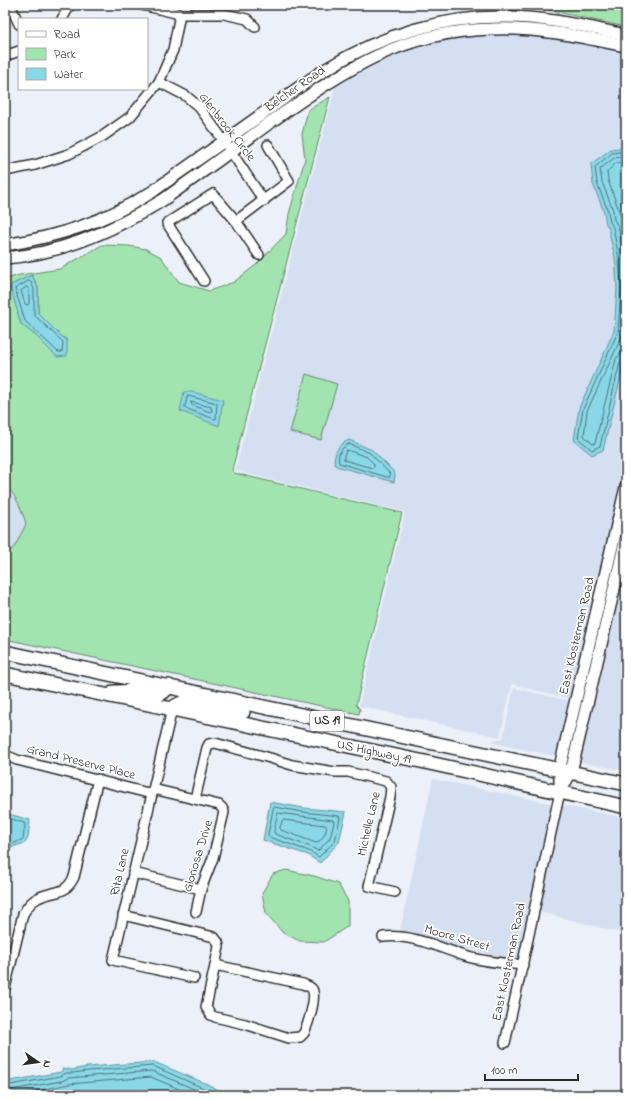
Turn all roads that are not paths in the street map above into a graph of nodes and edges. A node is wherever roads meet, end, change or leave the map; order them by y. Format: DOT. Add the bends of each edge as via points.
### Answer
graph roads {
  1 [pos="10,5"];
  2 [pos="70,5"];
  3 [pos="142,5"];
  4 [pos="180,14"];
  5 [pos="63,18"];
  6 [pos="18,22"];
  7 [pos="255,27"];
  8 [pos="626,35"];
  9 [pos="626,46"];
  10 [pos="18,51"];
  11 [pos="5,56"];
  12 [pos="159,82"];
  13 [pos="224,141"];
  14 [pos="268,145"];
  15 [pos="231,151"];
  16 [pos="5,171"];
  17 [pos="264,200"];
  18 [pos="236,221"];
  19 [pos="5,245"];
  20 [pos="259,255"];
  21 [pos="5,258"];
  22 [pos="204,281"];
  23 [pos="626,487"];
  24 [pos="626,538"];
  25 [pos="5,652"];
  26 [pos="39,659"];
  27 [pos="5,660"];
  28 [pos="5,674"];
  29 [pos="169,686"];
  30 [pos="91,692"];
  31 [pos="172,709"];
  32 [pos="321,720"];
  33 [pos="5,755"];
  34 [pos="565,771"];
  35 [pos="98,779"];
  36 [pos="626,784"];
  37 [pos="153,791"];
  38 [pos="560,792"];
  39 [pos="195,799"];
  40 [pos="626,807"];
  41 [pos="222,808"];
  42 [pos="133,873"];
  43 [pos="201,889"];
  44 [pos="395,892"];
  45 [pos="196,912"];
  46 [pos="123,915"];
  47 [pos="384,937"];
  48 [pos="215,965"];
  49 [pos="523,965"];
  50 [pos="194,978"];
  51 [pos="5,988"];
  52 [pos="505,1043"];
  1 -- 6 [label="street"];
  2 -- 5 [label="street"];
  3 -- 4 [label="street"];
  4 -- 7 [label="street" via="224,14 247,19"];
  4 -- 12 [label="street" via="173,50"];
  8 -- 13 [label="main road, Belcher Road" via="549,20 512,17 432,25 398,34 349,56 307,82"];
  9 -- 15 [label="main road, Belcher Road" via="562,34 514,29 441,34 387,50 341,74"];
  10 -- 11 [label="street"];
  12 -- 13 [label="street, Glenbrook Circle" via="186,96 199,107"];
  12 -- 16 [label="street" via="130,117 103,136 69,154"];
  13 -- 15 [label="street, Glenbrook Circle"];
  13 -- 19 [label="main road, Belcher Road" via="152,192 112,215 54,236"];
  14 -- 17 [label="street" via="289,181"];
  15 -- 17 [label="street, Glenbrook Circle"];
  15 -- 21 [label="main road, Belcher Road" via="163,200 112,229 67,246"];
  17 -- 18 [label="street"];
  18 -- 20 [label="street"];
  18 -- 22 [label="street" via="212,194 167,223"];
  23 -- 34 [label="main road, East Klosterman Road"];
  24 -- 34 [label="main road, East Klosterman Road"];
  25 -- 26 [label="highway, US Highway 19 / US 19"];
  26 -- 27 [label="highway"];
  26 -- 29 [label="highway, US Highway 19 / US 19"];
  28 -- 30 [label="highway, US Highway 19 / US 19"];
  29 -- 30 [label="highway" via="165,692 155,695 136,692"];
  29 -- 32 [label="highway, US Highway 19 / US 19"];
  30 -- 31 [label="highway, US Highway 19 / US 19"];
  31 -- 32 [label="highway" via="176,705 190,701 301,724"];
  31 -- 37 [label="street, Rita Lane"];
  31 -- 38 [label="highway, US Highway 19 / US 19"];
  32 -- 34 [label="highway, US Highway 19 / US 19"];
  33 -- 35 [label="street, Grand Preserve Place"];
  34 -- 36 [label="highway, US Highway 19 / US 19"];
  34 -- 38 [label="main road, East Klosterman Road"];
  35 -- 37 [label="street, Grand Preserve Place"];
  35 -- 51 [label="street" via="72,882 61,892 38,898 27,906"];
  37 -- 39 [label="street, Grand Preserve Place"];
  37 -- 42 [label="street, Rita Lane"];
  38 -- 40 [label="highway, US Highway 19 / US 19"];
  38 -- 49 [label="street, East Klosterman Road"];
  39 -- 41 [label="street, Grand Preserve Place"];
  39 -- 44 [label="street, Michelle Lane" via="207,748 209,744 215,743 292,766 348,772 386,781 391,787 390,797 369,886"];
  41 -- 43 [label="street, Gloriosa Drive" via="224,812 217,844"];
  42 -- 43 [label="street"];
  42 -- 46 [label="street, Rita Lane"];
  43 -- 45 [label="street, Gloriosa Drive"];
  46 -- 48 [label="street" via="214,937 219,948"];
  46 -- 50 [label="street, Rita Lane" via="113,960"];
  47 -- 49 [label="street, Moore Street" via="405,937 466,956"];
  48 -- 48 [label="street" via="206,1008 211,1015 289,1038 300,1037 304,1033 314,999 309,987"];
  49 -- 52 [label="street, East Klosterman Road"];
}
